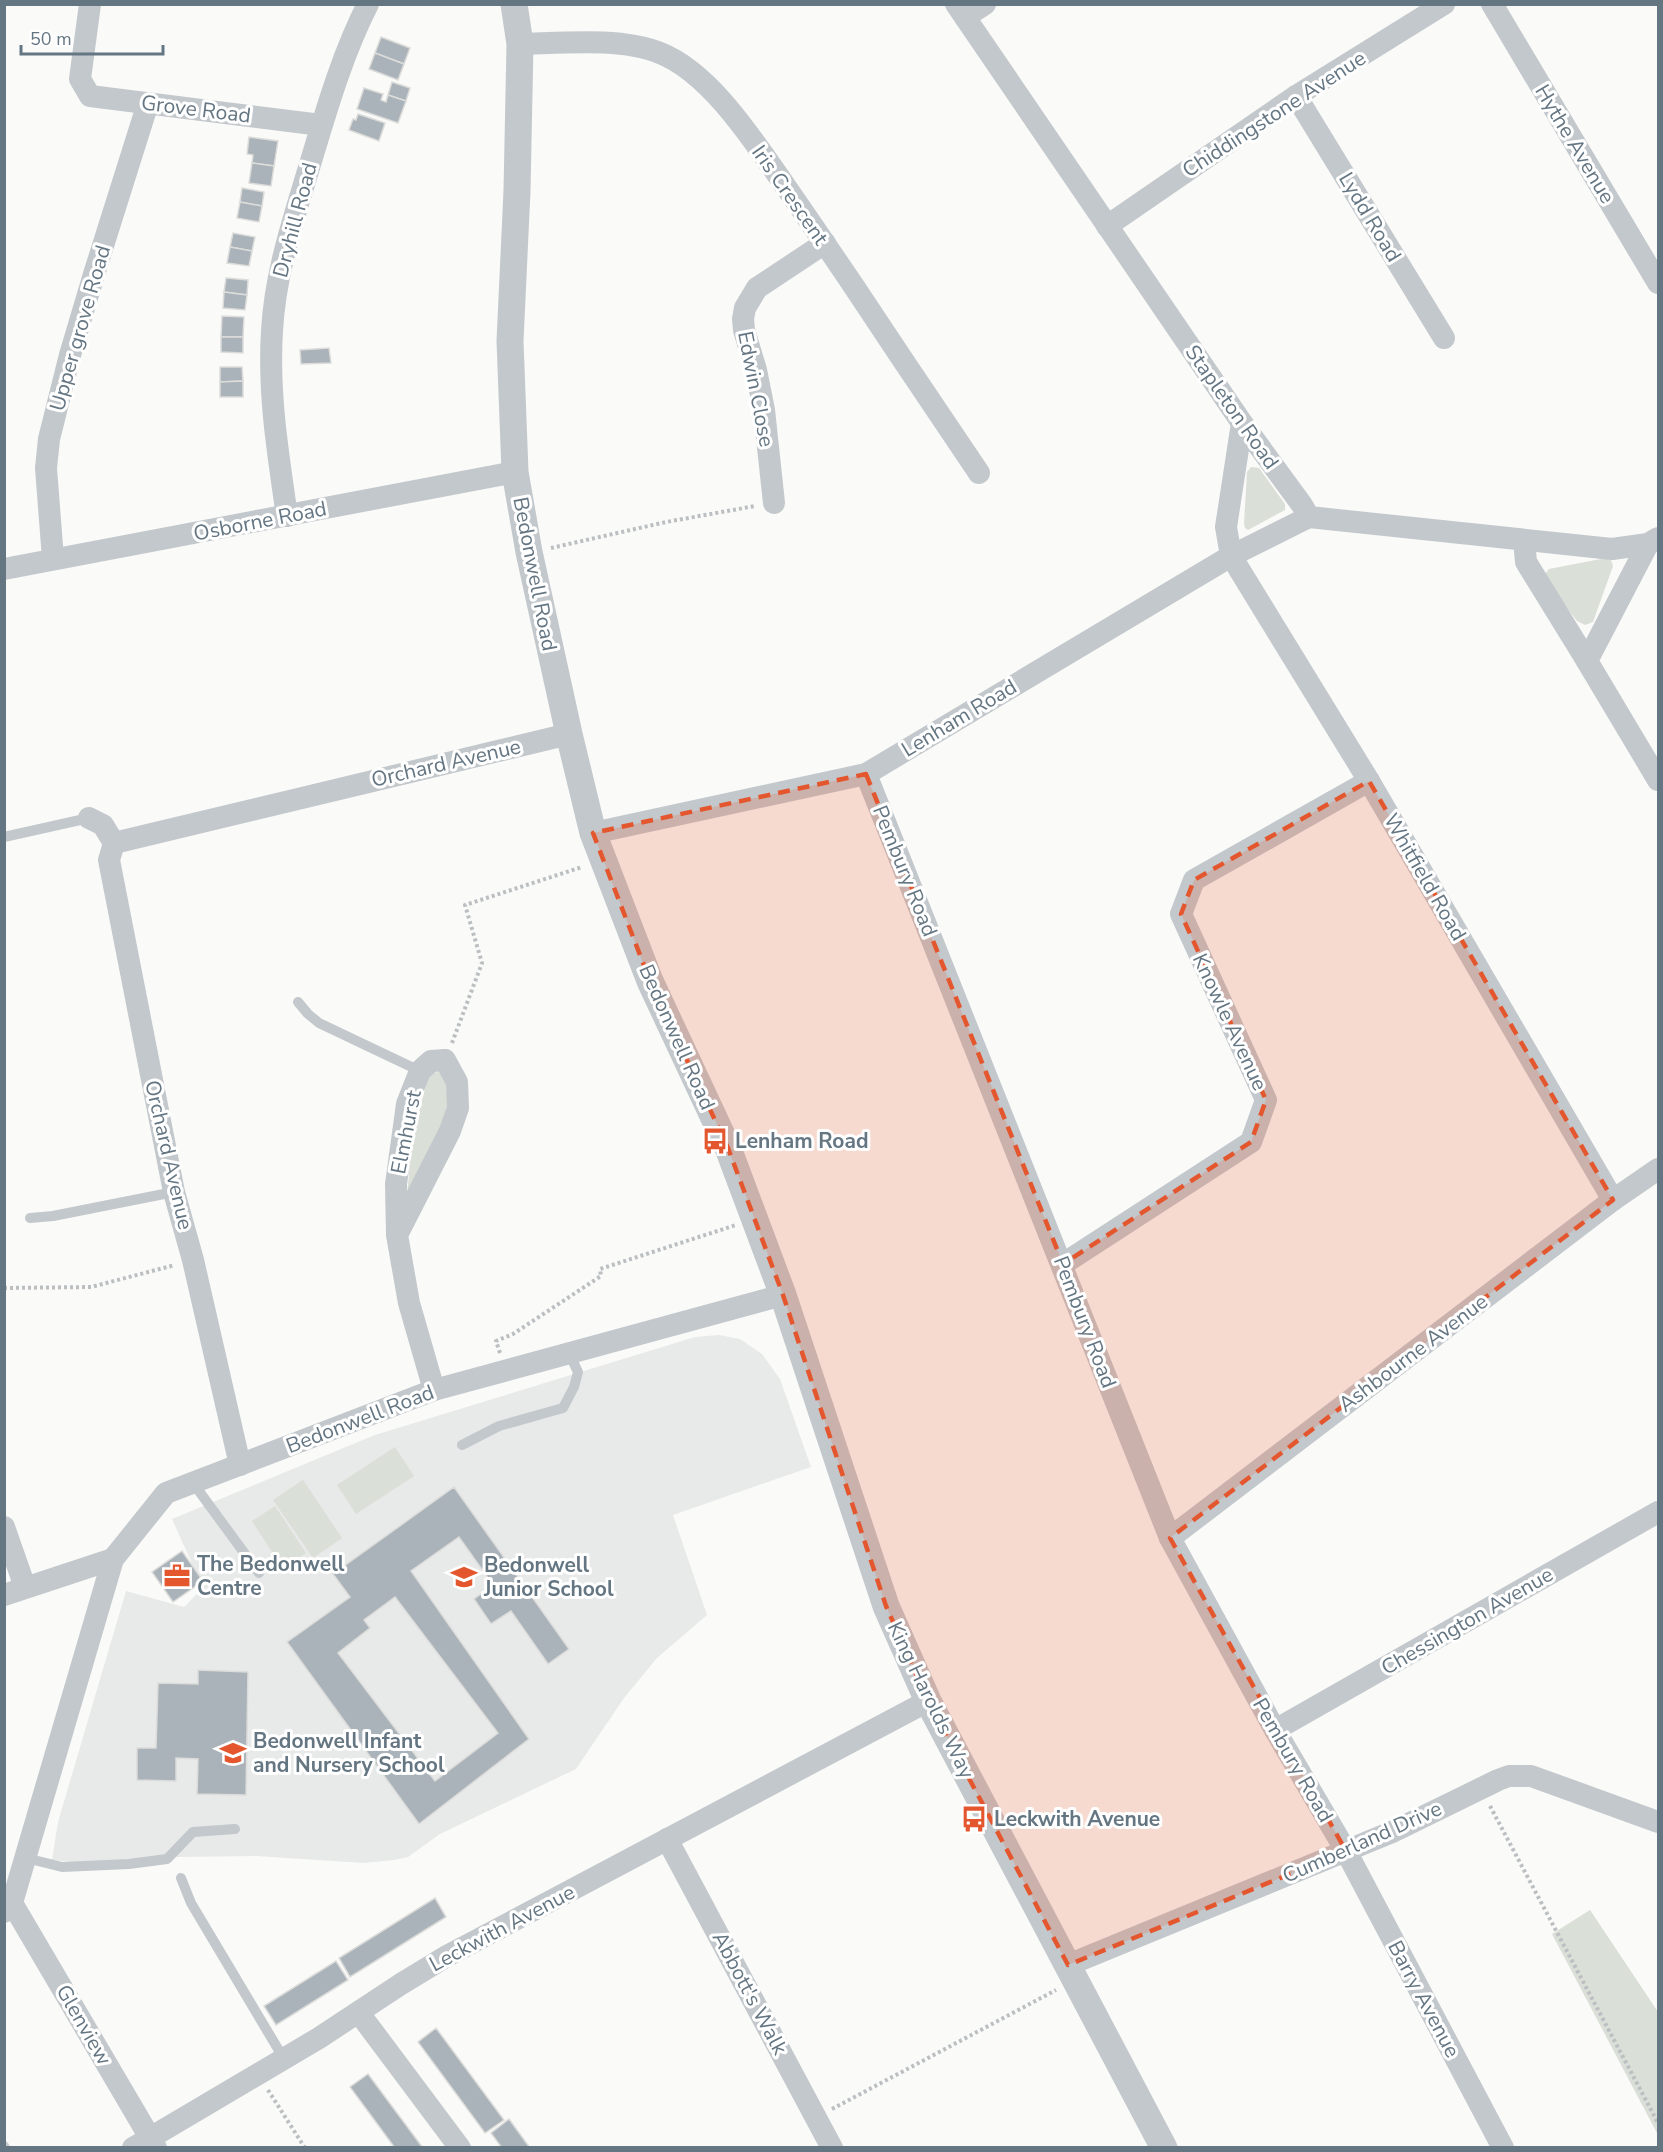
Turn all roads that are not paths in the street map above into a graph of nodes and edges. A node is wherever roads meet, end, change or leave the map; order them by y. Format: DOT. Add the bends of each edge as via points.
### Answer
graph roads {
  1 [pos="90,4"];
  2 [pos="368,4"];
  3 [pos="513,4"];
  4 [pos="985,4"];
  5 [pos="1444,4"];
  6 [pos="1492,4"];
  7 [pos="961,11"];
  8 [pos="520,44"];
  9 [pos="1296,96"];
  10 [pos="148,103"];
  11 [pos="321,125"];
  12 [pos="1107,226"];
  13 [pos="825,243"];
  14 [pos="1659,283"];
  15 [pos="1443,338"];
  16 [pos="1242,423"];
  17 [pos="515,472"];
  18 [pos="979,473"];
  19 [pos="774,503"];
  20 [pos="287,516"];
  21 [pos="1309,517"];
  22 [pos="1524,540"];
  23 [pos="1653,541"];
  24 [pos="1231,556"];
  25 [pos="53,558"];
  26 [pos="4,569"];
  27 [pos="1587,661"];
  28 [pos="569,734"];
  29 [pos="866,774"];
  30 [pos="1659,780"];
  31 [pos="1369,781"];
  32 [pos="89,818"];
  33 [pos="593,833"];
  34 [pos="4,837"];
  35 [pos="114,843"];
  36 [pos="298,1002"];
  37 [pos="420,1071"];
  38 [pos="1659,1169"];
  39 [pos="174,1192"];
  40 [pos="1613,1200"];
  41 [pos="30,1218"];
  42 [pos="397,1235"];
  43 [pos="1062,1264"];
  44 [pos="783,1295"];
  45 [pos="569,1353"];
  46 [pos="434,1390"];
  47 [pos="462,1445"];
  48 [pos="240,1465"];
  49 [pos="193,1483"];
  50 [pos="1659,1512"];
  51 [pos="4,1527"];
  52 [pos="1170,1538"];
  53 [pos="113,1559"];
  54 [pos="259,1572"];
  55 [pos="15,1591"];
  56 [pos="928,1701"];
  57 [pos="1275,1730"];
  58 [pos="1659,1822"];
  59 [pos="235,1829"];
  60 [pos="667,1839"];
  61 [pos="1346,1851"];
  62 [pos="26,1858"];
  63 [pos="181,1878"];
  64 [pos="8,1908"];
  65 [pos="1072,1973"];
  66 [pos="359,2013"];
  67 [pos="284,2059"];
  68 [pos="146,2144"];
  69 [pos="460,2148"];
  70 [pos="832,2148"];
  71 [pos="1164,2148"];
  72 [pos="1503,2148"];
  1 -- 10 [label="street, Grove Road" via="80,79 90,96"];
  2 -- 11 [label="street, Dryhill Road" via="353,34"];
  3 -- 8 [label="street, Bedonwell Road"];
  4 -- 7 [label="street"];
  5 -- 9 [label="street, Chiddingstone Avenue"];
  6 -- 14 [label="street, Hythe Avenue"];
  7 -- 12 [label="street, Stapleton Road"];
  8 -- 13 [label="street, Iris Crescent" via="631,45 668,57 720,98"];
  8 -- 17 [label="street, Bedonwell Road" via="510,341"];
  9 -- 12 [label="street, Chiddingstone Avenue"];
  9 -- 15 [label="street, Lydd Road"];
  10 -- 11 [label="street, Grove Road"];
  10 -- 25 [label="street, Upper grove Road" via="70,355 49,439 46,468"];
  11 -- 20 [label="street, Dryhill Road" via="281,262 272,330 272,406"];
  12 -- 16 [label="street, Stapleton Road"];
  13 -- 18 [label="street, Iris Crescent"];
  13 -- 19 [label="street, Edwin Close" via="757,288 745,308 744,330 764,410"];
  16 -- 21 [label="street, Stapleton Road"];
  16 -- 24 [label="street" via="1226,528"];
  17 -- 20 [label="street, Osborne Road"];
  17 -- 28 [label="street, Bedonwell Road"];
  20 -- 25 [label="street, Osborne Road"];
  21 -- 22 [label="street"];
  21 -- 24 [label="street, Lenham Road"];
  22 -- 23 [label="street" via="1612,549"];
  22 -- 27 [label="street" via="1526,562"];
  23 -- 27 [label="street"];
  24 -- 29 [label="street, Lenham Road"];
  24 -- 31 [label="street, Whitfield Road"];
  25 -- 26 [label="street, Osborne Road"];
  27 -- 30 [label="street"];
  28 -- 33 [label="street, Bedonwell Road"];
  28 -- 35 [label="street, Orchard Avenue"];
  29 -- 33 [label="street, Lenham Road"];
  29 -- 43 [label="street, Pembury Road"];
  31 -- 40 [label="street, Whitfield Road"];
  31 -- 43 [label="street, Knowle Avenue" via="1194,880 1181,914 1266,1100 1251,1142"];
  32 -- 34 [label="lane"];
  32 -- 35 [label="street" via="103,825"];
  33 -- 44 [label="street, Bedonwell Road" via="650,981 728,1148"];
  35 -- 39 [label="street, Orchard Avenue" via="109,860"];
  36 -- 37 [label="lane" via="319,1023"];
  37 -- 42 [label="street, Elmhurst" via="407,1104 396,1184"];
  37 -- 42 [label="street, Elmhurst" via="431,1061 445,1060 458,1082 458,1108"];
  38 -- 40 [label="street, Ashbourne Avenue"];
  39 -- 41 [label="lane"];
  39 -- 48 [label="street, Orchard Avenue" via="194,1260"];
  40 -- 52 [label="street, Ashbourne Avenue"];
  42 -- 46 [label="street, Elmhurst" via="409,1304"];
  43 -- 52 [label="street, Pembury Road"];
  44 -- 45 [label="street, Bedonwell Road"];
  44 -- 56 [label="street, King Harolds Way" via="886,1606"];
  45 -- 46 [label="street, Bedonwell Road"];
  45 -- 47 [label="lane" via="578,1372 562,1408 499,1426"];
  46 -- 48 [label="street, Bedonwell Road"];
  48 -- 49 [label="street, Bedonwell Road"];
  49 -- 53 [label="street, Bedonwell Road" via="166,1493"];
  49 -- 54 [label="lane"];
  50 -- 57 [label="street, Chessington Avenue"];
  51 -- 55 [label="street"];
  52 -- 57 [label="street, Pembury Road"];
  53 -- 55 [label="street"];
  53 -- 62 [label="street, Bedonwell Road"];
  56 -- 60 [label="street, Leckwith Avenue"];
  56 -- 65 [label="street, King Harolds Way"];
  57 -- 61 [label="street, Pembury Road"];
  58 -- 61 [label="street, Cumberland Drive" via="1519,1775 1498,1780"];
  59 -- 62 [label="lane" via="193,1832 166,1858 129,1864 62,1867"];
  60 -- 66 [label="street, Leckwith Avenue" via="447,1956"];
  60 -- 70 [label="street, Abbott's Walk"];
  61 -- 65 [label="street, Cumberland Drive"];
  61 -- 72 [label="street, Barry Avenue"];
  62 -- 64 [label="street, Bedonwell Road"];
  63 -- 67 [label="lane" via="191,1903"];
  64 -- 68 [label="street, Glenview"];
  65 -- 71 [label="street, King Harolds Way"];
  66 -- 67 [label="street, Leckwith Avenue"];
  66 -- 69 [label="street"];
  67 -- 68 [label="street, Leckwith Avenue"];
}
